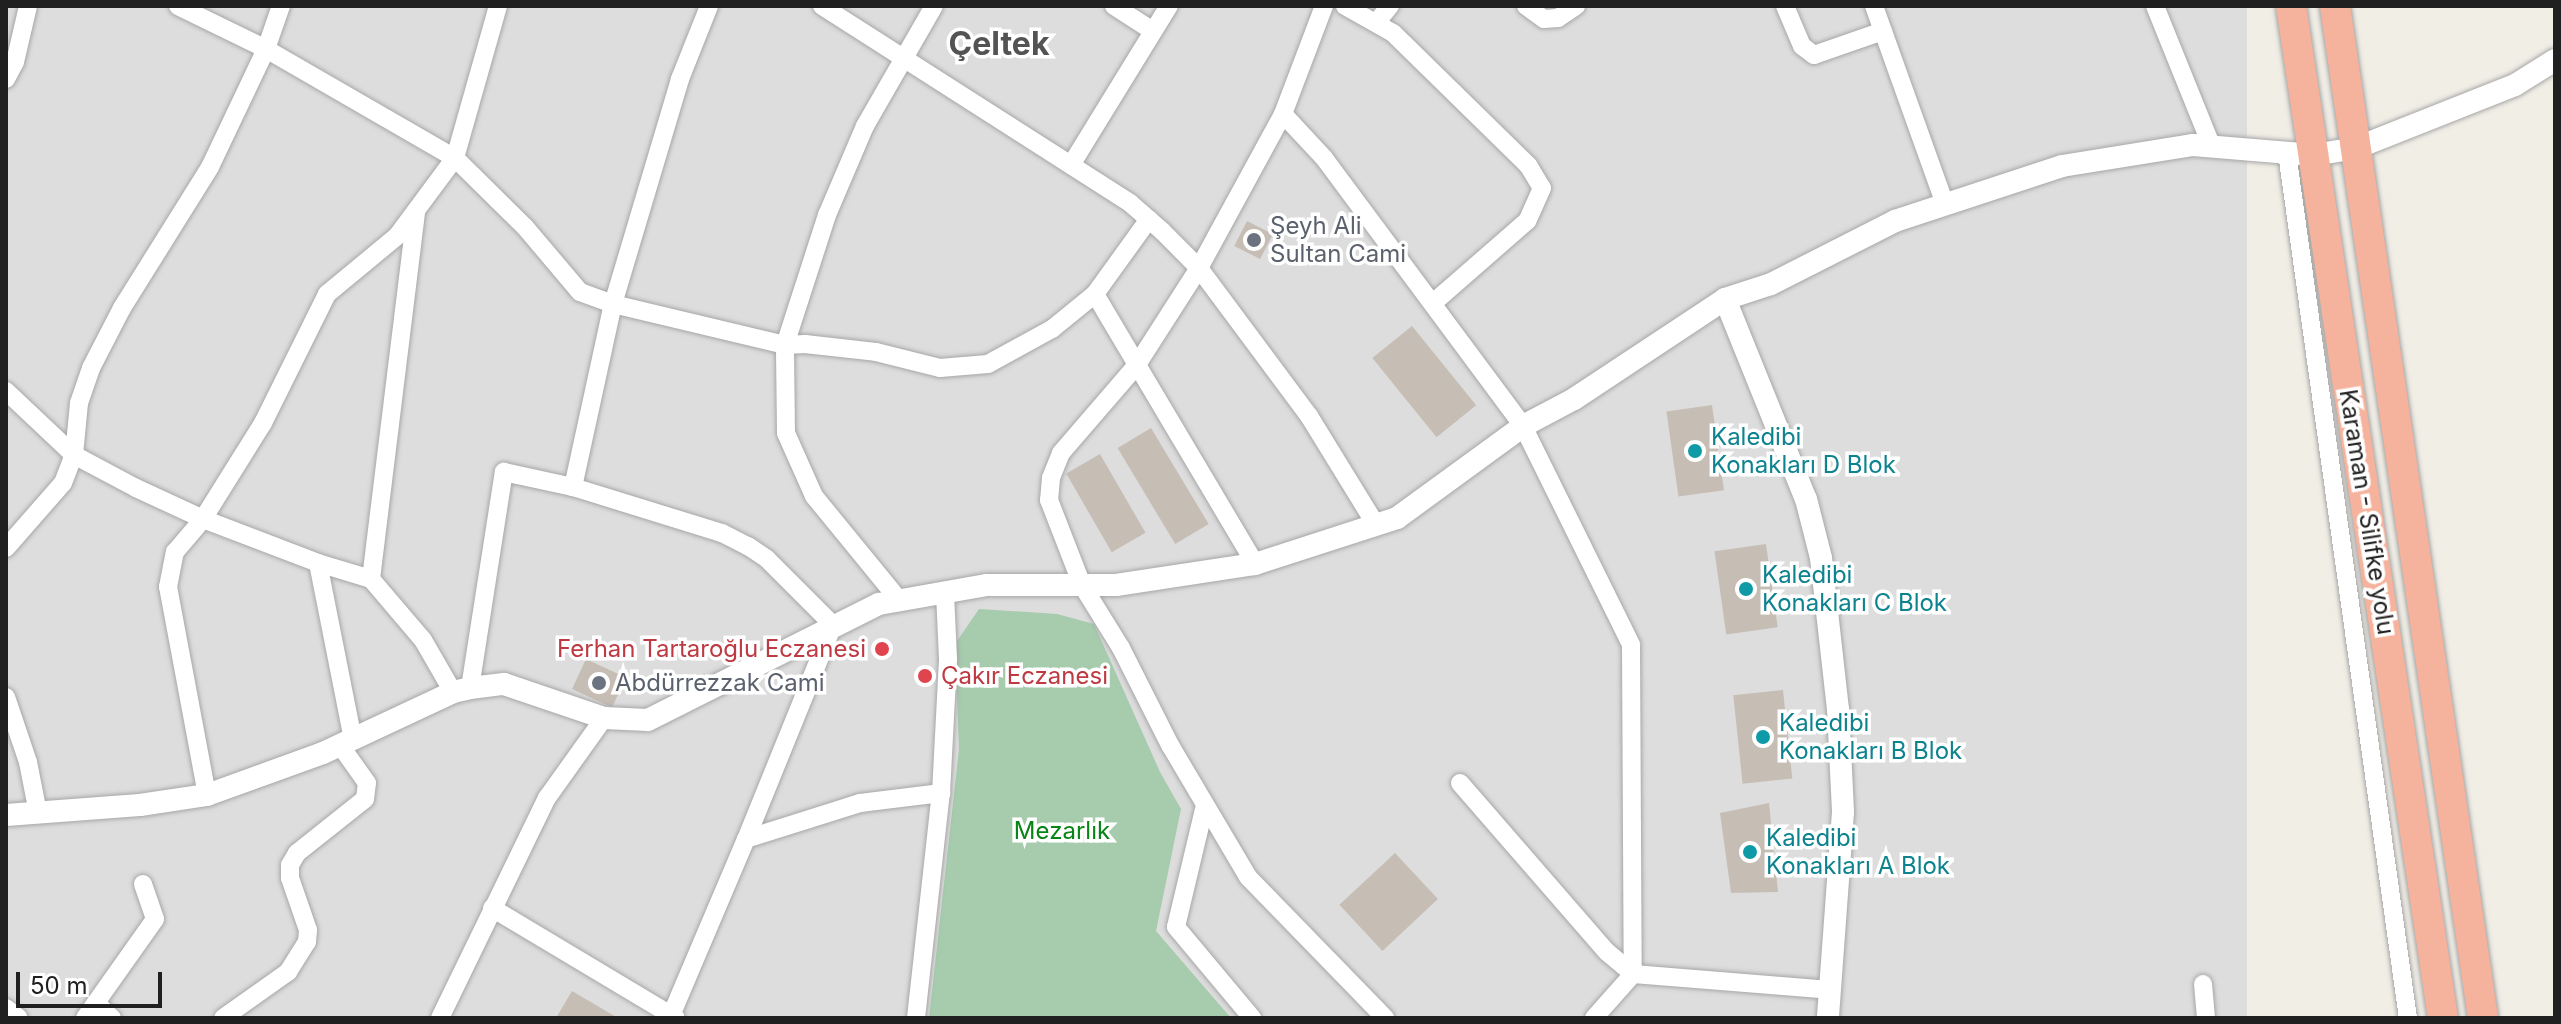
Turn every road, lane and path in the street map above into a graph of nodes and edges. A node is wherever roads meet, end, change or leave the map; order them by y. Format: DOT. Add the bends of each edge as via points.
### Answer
graph roads {
  1 [pos="28,6"];
  2 [pos="178,6"];
  3 [pos="281,6"];
  4 [pos="498,6"];
  5 [pos="709,6"];
  6 [pos="822,6"];
  7 [pos="934,6"];
  8 [pos="1114,6"];
  9 [pos="1169,6"];
  10 [pos="1324,6"];
  11 [pos="1345,6"];
  12 [pos="1390,6"];
  13 [pos="1526,6"];
  14 [pos="1576,6"];
  15 [pos="1785,6"];
  16 [pos="1874,6"];
  17 [pos="2155,6"];
  18 [pos="2291,6"];
  19 [pos="2335,6"];
  20 [pos="1376,23"];
  21 [pos="1153,31"];
  22 [pos="1883,31"];
  23 [pos="266,49"];
  24 [pos="904,57"];
  25 [pos="2555,60"];
  26 [pos="6,79"];
  27 [pos="1283,114"];
  28 [pos="2212,147"];
  29 [pos="2356,148"];
  30 [pos="2300,154"];
  31 [pos="455,158"];
  32 [pos="1071,165"];
  33 [pos="1945,204"];
  34 [pos="416,212"];
  35 [pos="1149,219"];
  36 [pos="1199,268"];
  37 [pos="1095,294"];
  38 [pos="1725,299"];
  39 [pos="1434,302"];
  40 [pos="613,304"];
  41 [pos="785,345"];
  42 [pos="1136,366"];
  43 [pos="6,391"];
  44 [pos="1523,426"];
  45 [pos="74,455"];
  46 [pos="573,487"];
  47 [pos="203,519"];
  48 [pos="1376,525"];
  49 [pos="6,548"];
  50 [pos="318,563"];
  51 [pos="1255,564"];
  52 [pos="371,579"];
  53 [pos="1082,585"];
  54 [pos="945,592"];
  55 [pos="899,600"];
  56 [pos="833,625"];
  57 [pos="462,690"];
  58 [pos="6,697"];
  59 [pos="604,718"];
  60 [pos="346,742"];
  61 [pos="1460,783"];
  62 [pos="941,793"];
  63 [pos="207,795"];
  64 [pos="1205,805"];
  65 [pos="38,813"];
  66 [pos="6,815"];
  67 [pos="746,839"];
  68 [pos="143,884"];
  69 [pos="492,908"];
  70 [pos="1633,974"];
  71 [pos="2203,984"];
  72 [pos="1830,990"];
  73 [pos="6,1008"];
  74 [pos="91,1010"];
  75 [pos="249,1011"];
  76 [pos="673,1017"];
  77 [pos="19,1018"];
  78 [pos="112,1018"];
  79 [pos="223,1018"];
  80 [pos="440,1018"];
  81 [pos="916,1018"];
  82 [pos="1252,1018"];
  83 [pos="1385,1018"];
  84 [pos="1594,1018"];
  85 [pos="1828,1018"];
  86 [pos="2206,1018"];
  87 [pos="2408,1018"];
  88 [pos="2443,1018"];
  89 [pos="2483,1018"];
  1 -- 26 [label="street"];
  2 -- 23 [label="street"];
  3 -- 23 [label="street"];
  4 -- 31 [label="street"];
  5 -- 40 [label="street" via="680,79"];
  6 -- 24 [label="street"];
  7 -- 24 [label="street"];
  8 -- 21 [label="street"];
  9 -- 21 [label="street"];
  10 -- 27 [label="street"];
  11 -- 20 [label="street"];
  12 -- 20 [label="street"];
  13 -- 14 [label="street" via="1544,19 1558,18"];
  15 -- 22 [label="street" via="1802,46 1814,55"];
  16 -- 22 [label="street"];
  17 -- 28 [label="street"];
  18 -- 30 [label="highway, Karaman - Silifke yolu"];
  19 -- 29 [label="highway, Karaman - Silifke yolu"];
  20 -- 39 [label="street" via="1393,33 1528,165 1542,188 1527,221"];
  21 -- 32 [label="street"];
  22 -- 33 [label="street"];
  23 -- 31 [label="street"];
  23 -- 45 [label="street" via="210,167 91,368 79,403"];
  24 -- 32 [label="street"];
  24 -- 41 [label="street" via="865,126 827,215"];
  25 -- 29 [label="street" via="2515,85"];
  27 -- 36 [label="street"];
  27 -- 39 [label="street" via="1324,158"];
  28 -- 30 [label="street"];
  28 -- 33 [label="street" via="2193,145 2062,166"];
  29 -- 30 [label="street"];
  29 -- 89 [label="highway, Karaman - Silifke yolu"];
  30 -- 87 [label="street"];
  30 -- 88 [label="highway, Karaman - Silifke yolu"];
  31 -- 34 [label="street"];
  31 -- 40 [label="street" via="525,227 580,292"];
  32 -- 35 [label="street"];
  33 -- 38 [label="street" via="1895,221 1771,284"];
  34 -- 47 [label="street" via="397,236 327,294 263,423"];
  34 -- 52 [label="street"];
  35 -- 36 [label="street"];
  35 -- 37 [label="street"];
  36 -- 42 [label="street"];
  36 -- 48 [label="street" via="1309,416"];
  37 -- 41 [label="street" via="1052,329 988,364 940,368 876,352"];
  37 -- 42 [label="street"];
  38 -- 44 [label="street" via="1574,399"];
  38 -- 72 [label="street" via="1806,499 1821,558 1837,694 1843,812"];
  39 -- 44 [label="street"];
  40 -- 41 [label="street"];
  40 -- 46 [label="street"];
  41 -- 55 [label="street" via="786,433 814,496"];
  42 -- 51 [label="street"];
  42 -- 53 [label="street" via="1061,453 1051,478 1049,500"];
  43 -- 45 [label="street"];
  44 -- 48 [label="street" via="1397,518"];
  44 -- 70 [label="street" via="1631,645"];
  45 -- 47 [label="street"];
  45 -- 49 [label="street" via="48,504"];
  46 -- 56 [label="street" via="722,533 748,546"];
  46 -- 57 [label="street" via="504,472"];
  47 -- 50 [label="street"];
  47 -- 63 [label="street" via="175,552 168,587"];
  48 -- 51 [label="street"];
  50 -- 52 [label="street"];
  50 -- 60 [label="street"];
  51 -- 53 [label="street" via="1116,585"];
  52 -- 57 [label="street"];
  53 -- 54 [label="street" via="987,585"];
  53 -- 64 [label="street"];
  54 -- 55 [label="street"];
  54 -- 62 [label="street" via="948,659"];
  55 -- 56 [label="street"];
  56 -- 59 [label="street" via="648,720"];
  56 -- 67 [label="street"];
  57 -- 59 [label="street" via="504,684"];
  57 -- 60 [label="street"];
  58 -- 65 [label="street"];
  59 -- 69 [label="street" via="547,798"];
  60 -- 63 [label="street"];
  60 -- 75 [label="street" via="367,783 365,799 297,853 290,865 307,942 288,972"];
  61 -- 70 [label="street" via="1607,952"];
  62 -- 67 [label="street" via="860,803"];
  62 -- 81 [label="street"];
  63 -- 65 [label="street"];
  64 -- 82 [label="street" via="1176,927"];
  64 -- 83 [label="street" via="1248,877"];
  65 -- 66 [label="street"];
  67 -- 76 [label="street"];
  68 -- 74 [label="street" via="155,919"];
  69 -- 76 [label="street"];
  69 -- 80 [label="street"];
  70 -- 72 [label="street"];
  70 -- 84 [label="street"];
  71 -- 86 [label="street"];
  72 -- 85 [label="street"];
  73 -- 77 [label="street"];
  74 -- 78 [label="street"];
  75 -- 79 [label="street"];
}
